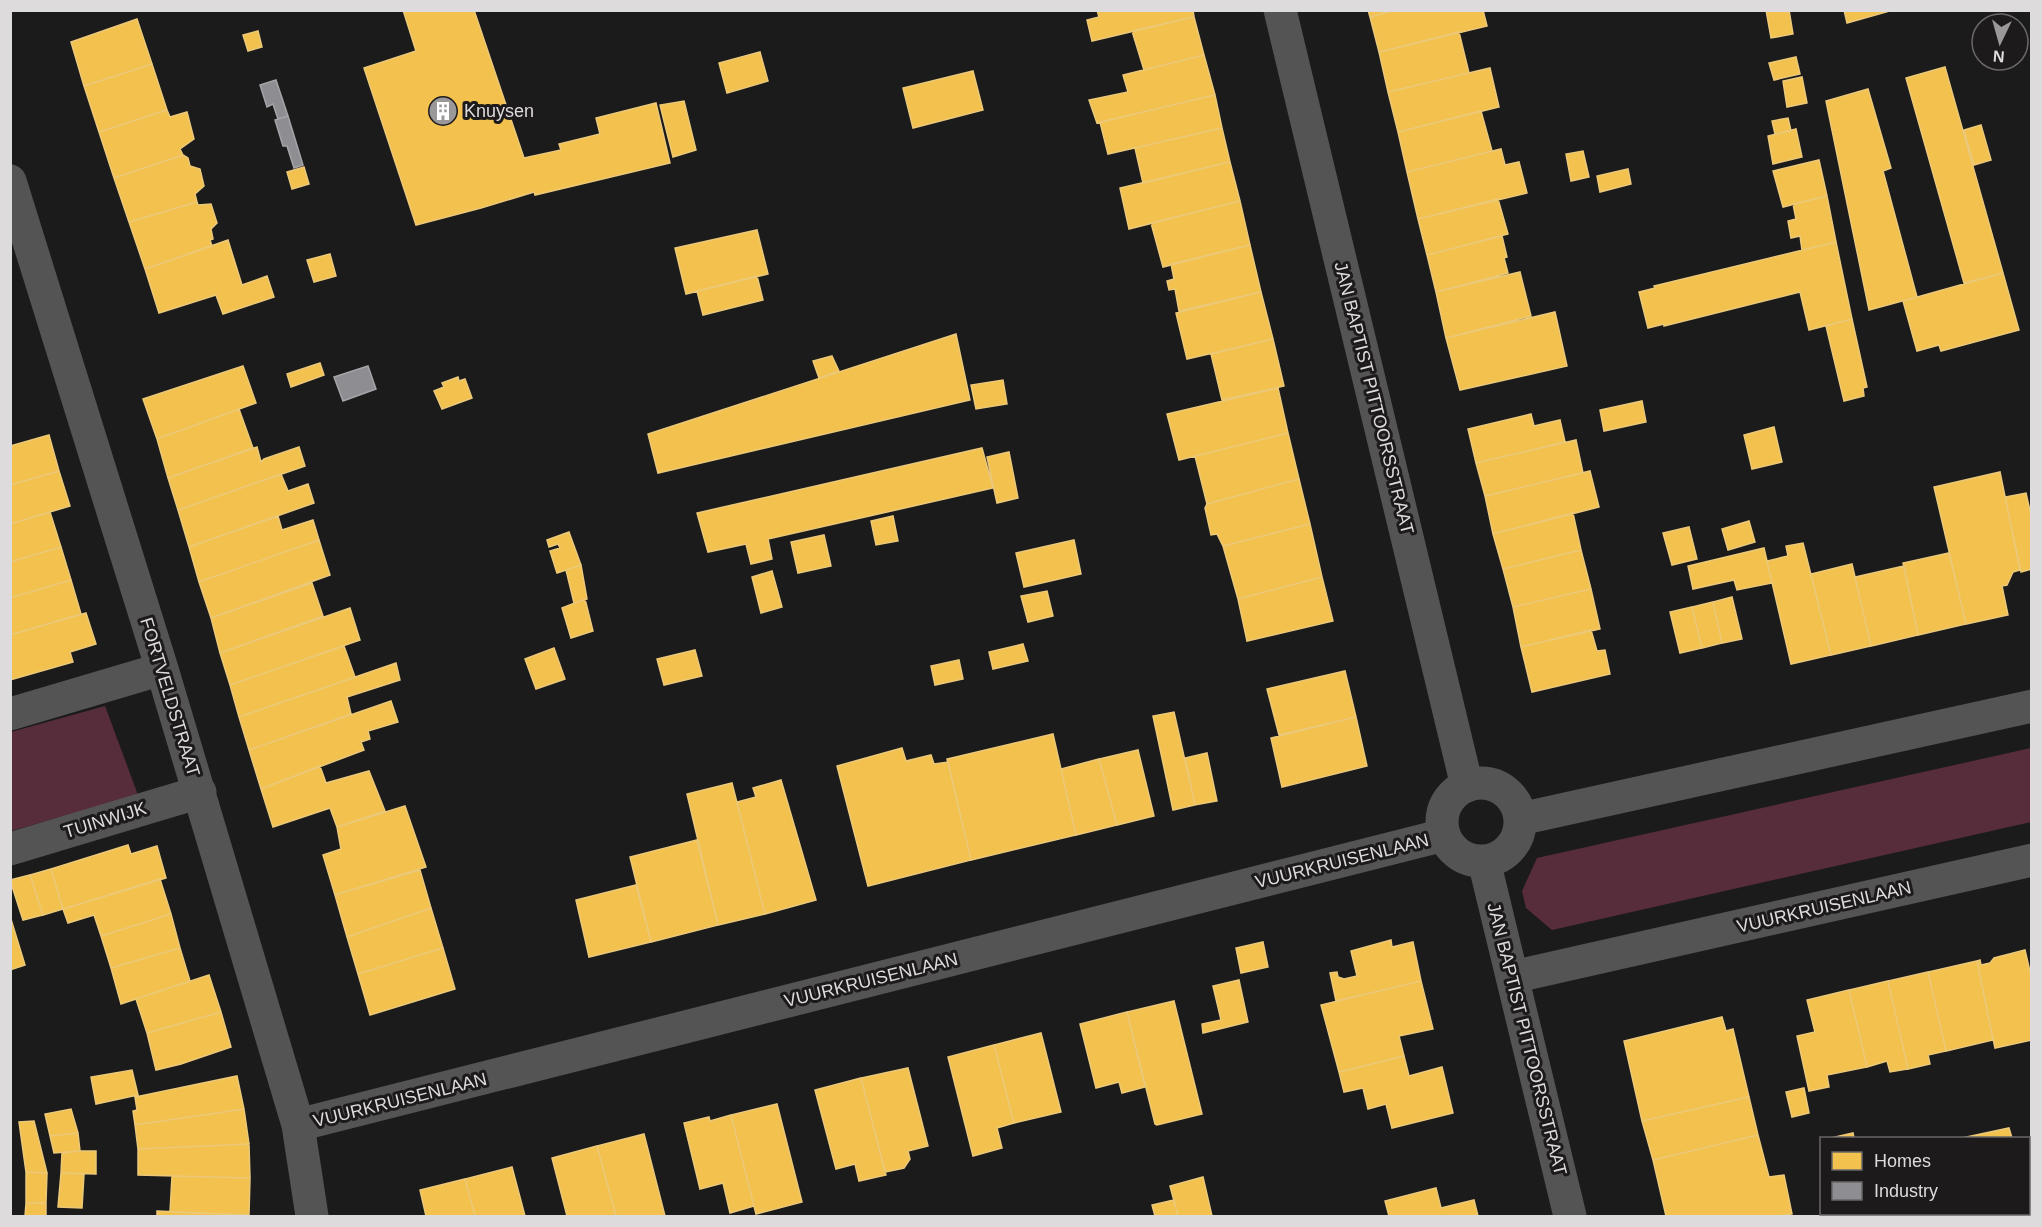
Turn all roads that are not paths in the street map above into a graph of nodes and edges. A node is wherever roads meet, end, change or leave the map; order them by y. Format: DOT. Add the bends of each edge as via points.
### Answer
graph roads {
  1 [pos="1280,10"];
  2 [pos="10,181"];
  3 [pos="162,669"];
  4 [pos="2031,706"];
  5 [pos="10,714"];
  6 [pos="1467,786"];
  7 [pos="200,792"];
  8 [pos="1520,819"];
  9 [pos="1444,835"];
  10 [pos="10,849"];
  11 [pos="2031,860"];
  12 [pos="1484,861"];
  13 [pos="1512,977"];
  14 [pos="297,1125"];
  15 [pos="312,1216"];
  16 [pos="1570,1216"];
  1 -- 6 [label="street, JAN BAPTIST PITTOORSSTRAAT"];
  2 -- 3 [label="street, FORTVELDSTRAAT"];
  3 -- 5 [label="street"];
  3 -- 7 [label="street, FORTVELDSTRAAT"];
  4 -- 8 [label="street"];
  6 -- 8 [label="street" via="1482,783 1508,793"];
  6 -- 9 [label="street" via="1449,800 1442,823"];
  7 -- 10 [label="street, TUINWIJK"];
  7 -- 14 [label="street, FORTVELDSTRAAT"];
  8 -- 12 [label="street" via="1519,832 1511,847"];
  9 -- 12 [label="street" via="1460,855"];
  9 -- 14 [label="street, VUURKRUISENLAAN"];
  11 -- 13 [label="street, VUURKRUISENLAAN"];
  12 -- 13 [label="street, JAN BAPTIST PITTOORSSTRAAT"];
  13 -- 16 [label="street, JAN BAPTIST PITTOORSSTRAAT"];
  14 -- 15 [label="street, FORTVELDSTRAAT"];
}
